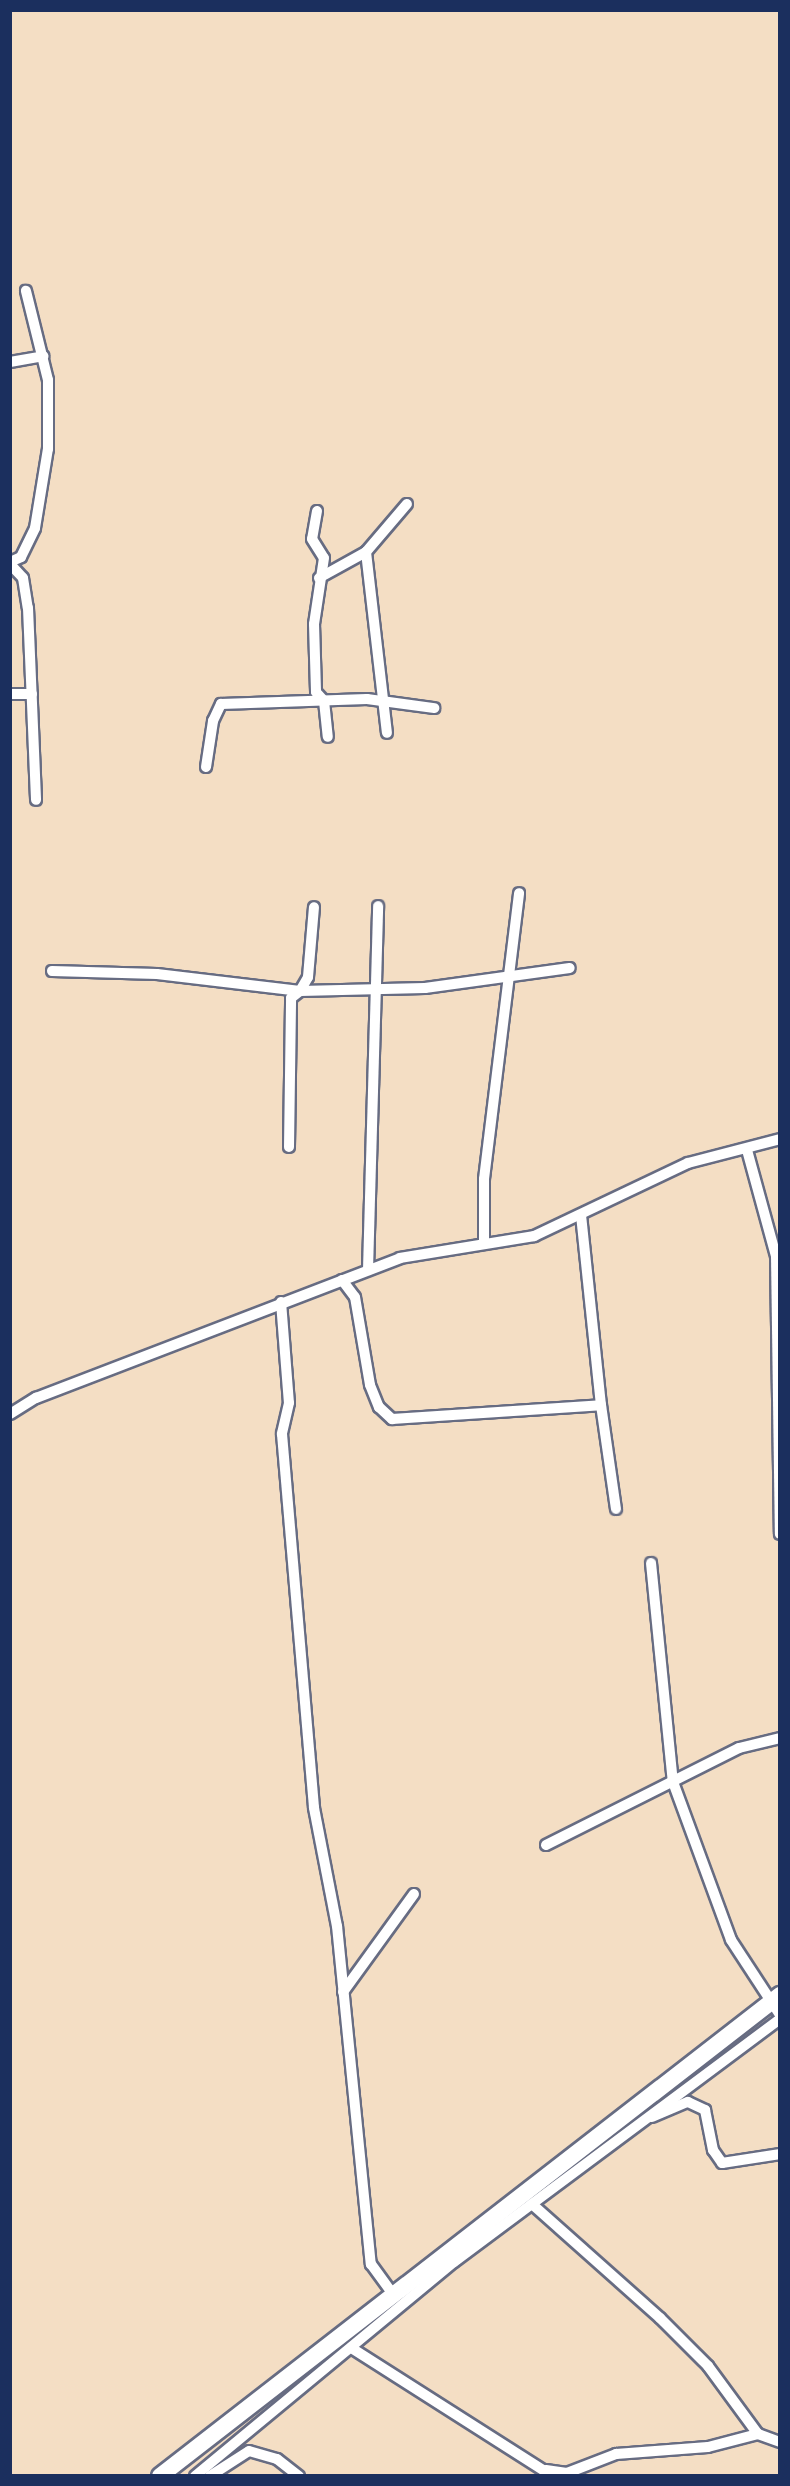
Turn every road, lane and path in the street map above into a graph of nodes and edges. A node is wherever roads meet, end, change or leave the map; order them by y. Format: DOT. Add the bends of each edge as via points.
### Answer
graph roads {
  1 [pos="26,291"];
  2 [pos="43,356"];
  3 [pos="10,362"];
  4 [pos="407,504"];
  5 [pos="317,511"];
  6 [pos="366,552"];
  7 [pos="10,563"];
  8 [pos="319,578"];
  9 [pos="10,694"];
  10 [pos="32,694"];
  11 [pos="385,699"];
  12 [pos="324,701"];
  13 [pos="434,708"];
  14 [pos="387,733"];
  15 [pos="328,737"];
  16 [pos="206,767"];
  17 [pos="36,800"];
  18 [pos="519,893"];
  19 [pos="378,906"];
  20 [pos="314,907"];
  21 [pos="570,968"];
  22 [pos="52,971"];
  23 [pos="509,977"];
  24 [pos="372,988"];
  25 [pos="300,991"];
  26 [pos="780,1139"];
  27 [pos="289,1147"];
  28 [pos="747,1150"];
  29 [pos="581,1215"];
  30 [pos="484,1241"];
  31 [pos="369,1270"];
  32 [pos="342,1280"];
  33 [pos="281,1302"];
  34 [pos="601,1405"];
  35 [pos="10,1414"];
  36 [pos="616,1509"];
  37 [pos="780,1534"];
  38 [pos="651,1563"];
  39 [pos="780,1738"];
  40 [pos="673,1782"];
  41 [pos="546,1845"];
  42 [pos="414,1894"];
  43 [pos="343,1992"];
  44 [pos="777,2008"];
  45 [pos="639,2123"];
  46 [pos="780,2154"];
  47 [pos="532,2204"];
  48 [pos="393,2294"];
  49 [pos="353,2349"];
  50 [pos="758,2434"];
  51 [pos="780,2442"];
  52 [pos="549,2473"];
  53 [pos="160,2475"];
  54 [pos="195,2475"];
  55 [pos="210,2475"];
  56 [pos="300,2475"];
  1 -- 2 [label="street"];
  2 -- 3 [label="street"];
  2 -- 7 [label="street" via="50,407 48,449 35,528 21,557"];
  4 -- 6 [label="street"];
  5 -- 8 [label="street" via="312,539 324,558"];
  6 -- 8 [label="street"];
  6 -- 11 [label="street"];
  7 -- 10 [label="street" via="23,578"];
  8 -- 12 [label="street" via="316,692"];
  9 -- 10 [label="street"];
  10 -- 17 [label="street"];
  11 -- 12 [label="street"];
  11 -- 13 [label="street"];
  11 -- 14 [label="street"];
  12 -- 15 [label="street"];
  12 -- 16 [label="street" via="221,704 213,720"];
  18 -- 23 [label="street"];
  19 -- 24 [label="street"];
  20 -- 25 [label="street" via="308,977"];
  21 -- 23 [label="street"];
  22 -- 25 [label="street" via="157,974"];
  23 -- 24 [label="street" via="425,988"];
  23 -- 30 [label="street" via="484,1179"];
  24 -- 25 [label="street"];
  24 -- 31 [label="street"];
  25 -- 27 [label="street" via="291,998"];
  26 -- 28 [label="street"];
  28 -- 29 [label="street" via="688,1163"];
  28 -- 37 [label="street" via="776,1256"];
  29 -- 30 [label="street" via="534,1236"];
  29 -- 34 [label="street"];
  30 -- 31 [label="street"];
  31 -- 32 [label="street"];
  32 -- 33 [label="street"];
  32 -- 34 [label="street" via="355,1297 370,1385 379,1407 392,1419"];
  33 -- 35 [label="street" via="36,1398"];
  33 -- 43 [label="street" via="289,1403 282,1434 314,1808"];
  34 -- 36 [label="street"];
  38 -- 40 [label="street"];
  39 -- 40 [label="street" via="739,1748"];
  40 -- 41 [label="street"];
  40 -- 44 [label="street" via="730,1940"];
  42 -- 43 [label="street"];
  43 -- 48 [label="street" via="371,2264"];
  44 -- 45 [label="street"];
  44 -- 48 [label="highway"];
  45 -- 46 [label="street" via="688,2102 705,2110 713,2150 722,2163"];
  45 -- 47 [label="street"];
  47 -- 49 [label="street"];
  47 -- 50 [label="street" via="692,2350"];
  48 -- 53 [label="highway"];
  49 -- 52 [label="street"];
  49 -- 54 [label="street"];
  50 -- 51 [label="street"];
  50 -- 52 [label="street" via="708,2447 616,2454 567,2473"];
  55 -- 56 [label="street" via="249,2451 277,2459"];
}
